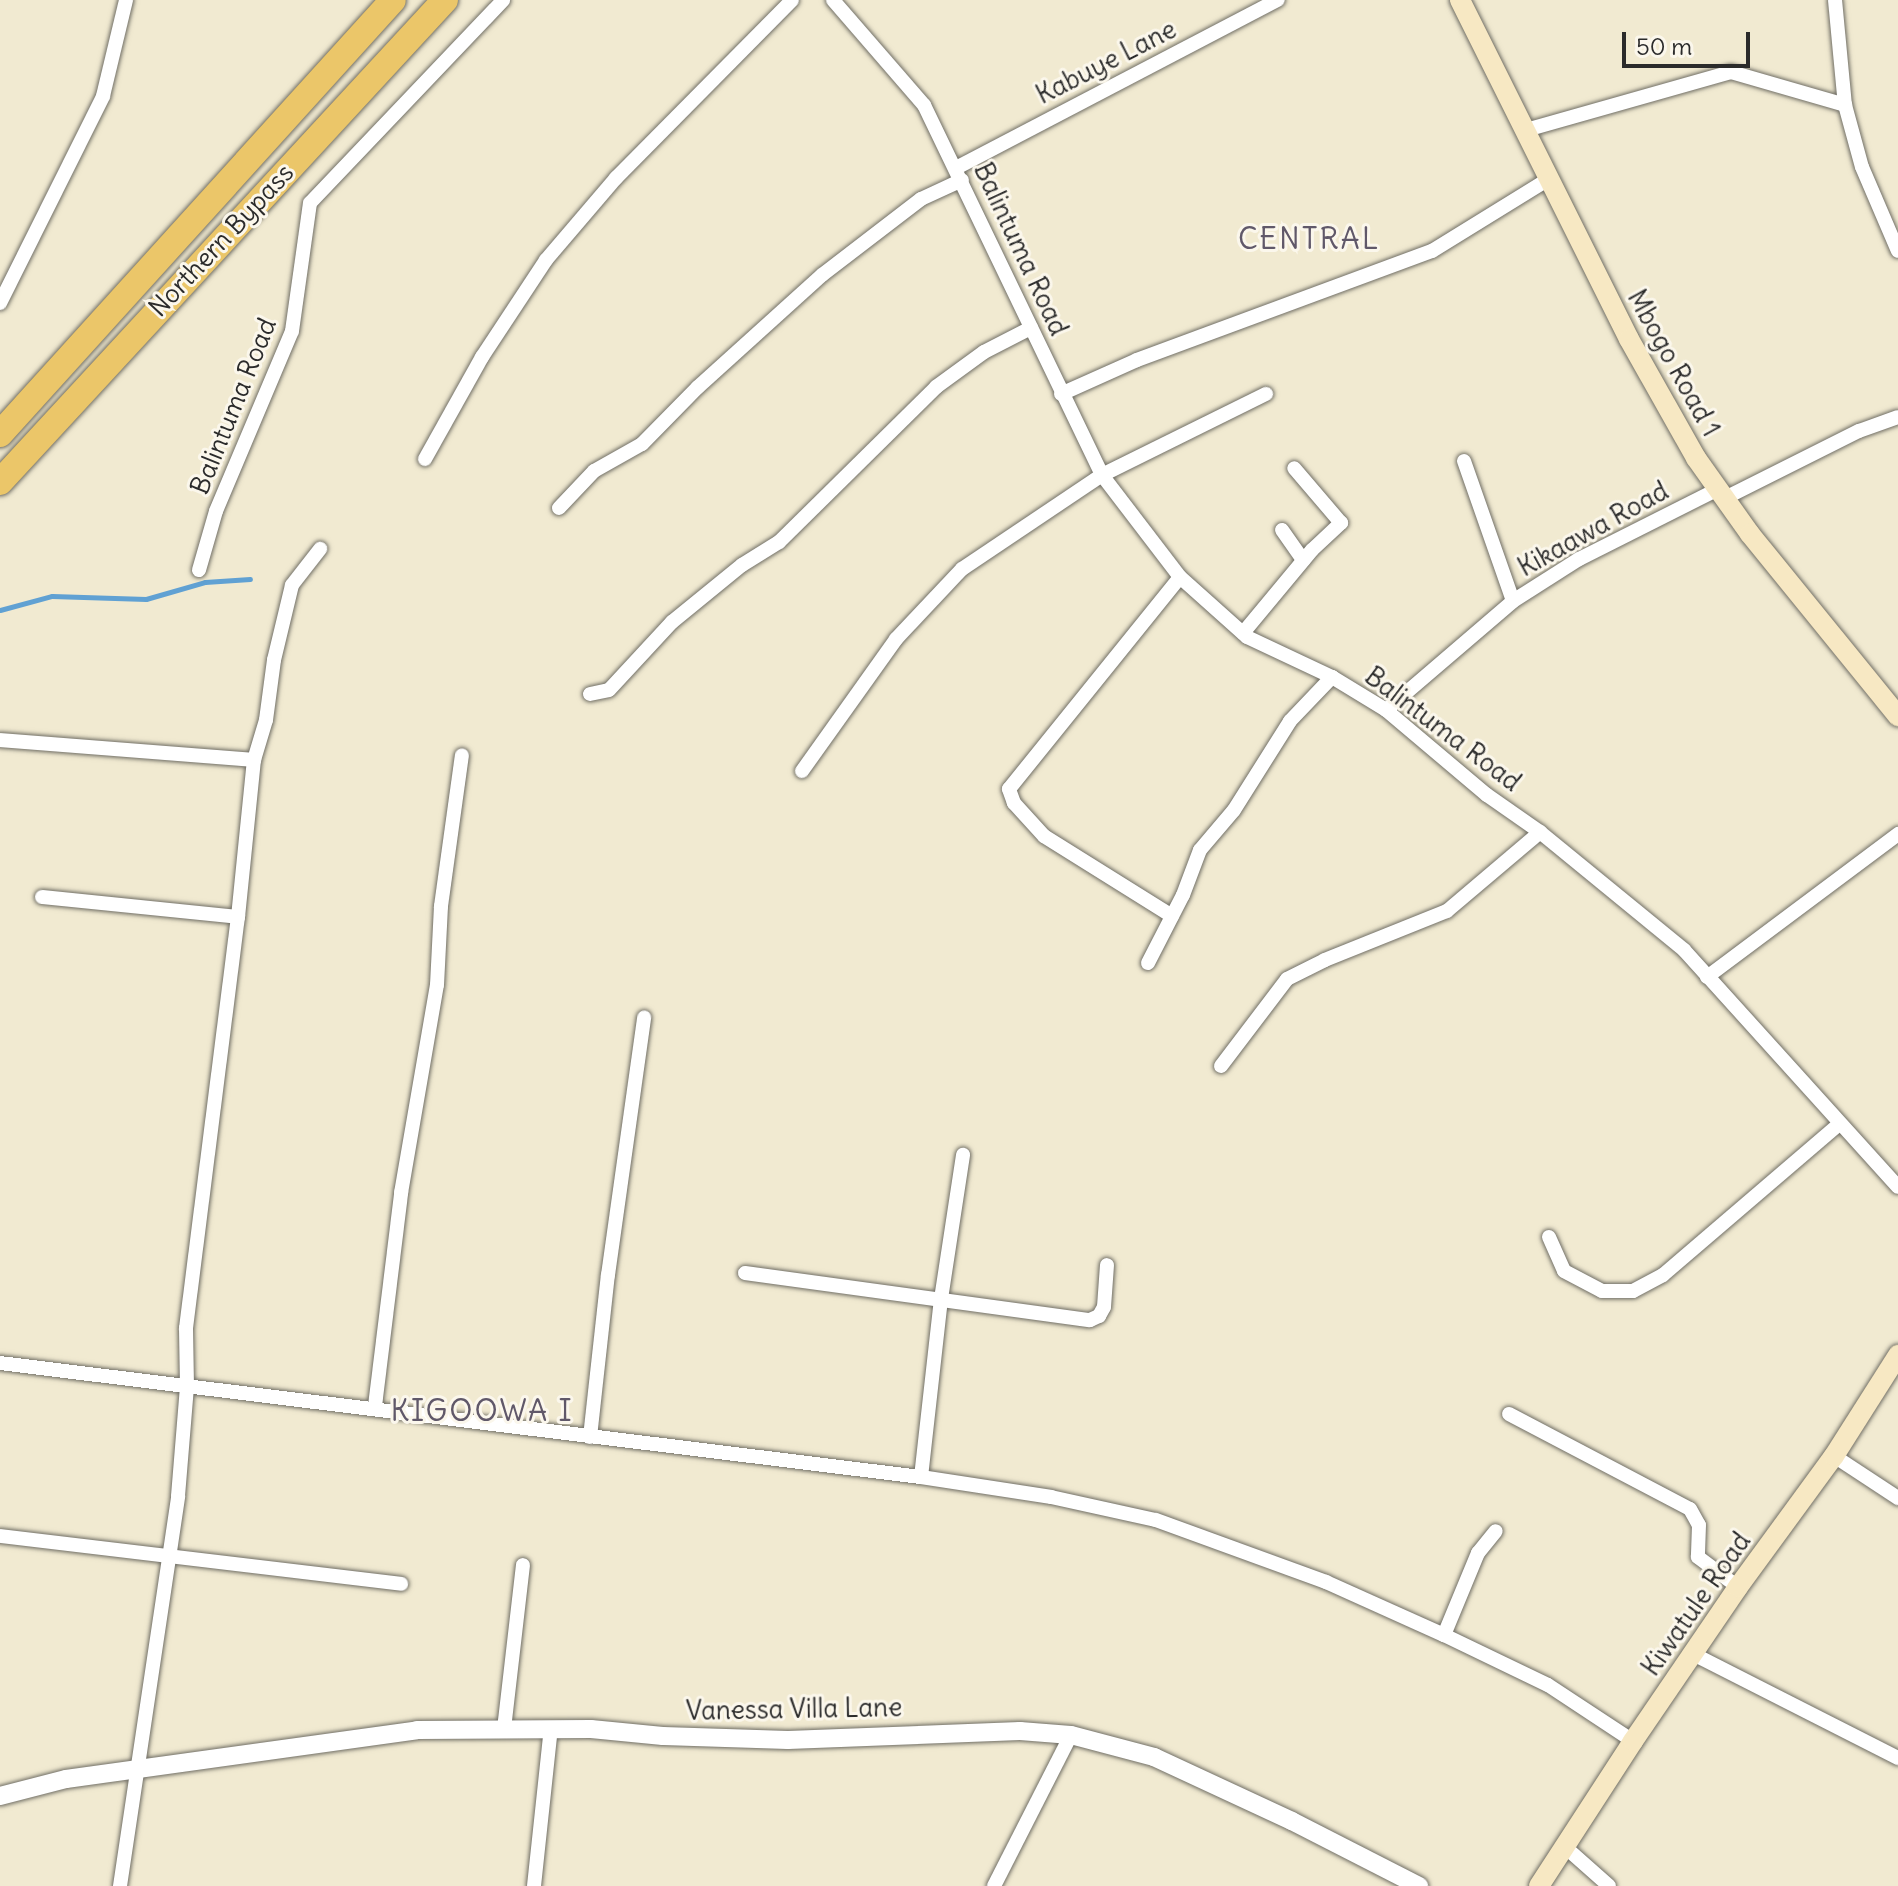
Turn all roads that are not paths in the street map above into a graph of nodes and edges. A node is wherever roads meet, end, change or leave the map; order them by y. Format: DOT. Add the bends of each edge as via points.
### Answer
graph roads {
  1 [pos="126,0"];
  2 [pos="393,0"];
  3 [pos="445,0"];
  4 [pos="503,0"];
  5 [pos="792,0"];
  6 [pos="833,0"];
  7 [pos="1278,0"];
  8 [pos="1460,0"];
  9 [pos="1835,0"];
  10 [pos="1845,105"];
  11 [pos="1526,130"];
  12 [pos="959,174"];
  13 [pos="1550,178"];
  14 [pos="1898,251"];
  15 [pos="0,303"];
  16 [pos="1031,328"];
  17 [pos="1061,394"];
  18 [pos="1266,394"];
  19 [pos="1898,417"];
  20 [pos="0,434"];
  21 [pos="425,459"];
  22 [pos="1464,461"];
  23 [pos="1294,468"];
  24 [pos="1102,475"];
  25 [pos="0,482"];
  26 [pos="1722,494"];
  27 [pos="559,508"];
  28 [pos="1282,530"];
  29 [pos="320,549"];
  30 [pos="1303,560"];
  31 [pos="199,570"];
  32 [pos="1180,577"];
  33 [pos="1513,601"];
  34 [pos="1243,633"];
  35 [pos="1332,677"];
  36 [pos="590,694"];
  37 [pos="1386,710"];
  38 [pos="1898,716"];
  39 [pos="0,740"];
  40 [pos="462,755"];
  41 [pos="254,760"];
  42 [pos="802,771"];
  43 [pos="1540,832"];
  44 [pos="1898,834"];
  45 [pos="42,897"];
  46 [pos="1172,916"];
  47 [pos="238,917"];
  48 [pos="1148,963"];
  49 [pos="1707,977"];
  50 [pos="644,1018"];
  51 [pos="1221,1066"];
  52 [pos="1839,1124"];
  53 [pos="963,1155"];
  54 [pos="1898,1187"];
  55 [pos="1549,1237"];
  56 [pos="1107,1265"];
  57 [pos="745,1273"];
  58 [pos="941,1299"];
  59 [pos="1898,1355"];
  60 [pos="0,1363"];
  61 [pos="187,1386"];
  62 [pos="375,1406"];
  63 [pos="1509,1414"];
  64 [pos="590,1437"];
  65 [pos="1834,1456"];
  66 [pos="921,1477"];
  67 [pos="1898,1498"];
  68 [pos="1496,1531"];
  69 [pos="0,1536"];
  70 [pos="168,1559"];
  71 [pos="523,1565"];
  72 [pos="401,1584"];
  73 [pos="1738,1587"];
  74 [pos="1444,1635"];
  75 [pos="1693,1654"];
  76 [pos="551,1728"];
  77 [pos="504,1729"];
  78 [pos="1071,1735"];
  79 [pos="1633,1741"];
  80 [pos="1898,1758"];
  81 [pos="139,1767"];
  82 [pos="0,1796"];
  83 [pos="1564,1846"];
  84 [pos="120,1886"];
  85 [pos="534,1886"];
  86 [pos="994,1886"];
  87 [pos="1419,1886"];
  88 [pos="1539,1886"];
  89 [pos="1609,1886"];
  1 -- 15 [label="street" via="103,96"];
  2 -- 20 [label="highway, Northern Bypass"];
  3 -- 25 [label="highway, Northern Bypass"];
  4 -- 31 [label="street, Balintuma Road" via="310,203 292,331 216,511"];
  5 -- 21 [label="street" via="616,178 546,260 482,357"];
  6 -- 12 [label="street, Balintuma Road" via="924,105"];
  7 -- 12 [label="street, Kabuye Lane"];
  8 -- 11 [label="main road, Mbogo Road 1"];
  9 -- 10 [label="street"];
  10 -- 11 [label="street" via="1731,72"];
  10 -- 14 [label="street" via="1862,167"];
  11 -- 13 [label="main road, Mbogo Road 1"];
  12 -- 16 [label="street, Balintuma Road"];
  12 -- 27 [label="street, Kabuye Lane" via="822,275 642,444 594,471"];
  13 -- 17 [label="street" via="1432,251 1137,360"];
  13 -- 26 [label="main road, Mbogo Road 1" via="1629,339"];
  16 -- 17 [label="street, Balintuma Road"];
  16 -- 36 [label="street" via="984,352 936,387 779,542 672,622 609,690"];
  17 -- 24 [label="street, Balintuma Road"];
  18 -- 24 [label="street"];
  19 -- 26 [label="street, Kikaawa Road"];
  22 -- 33 [label="street"];
  23 -- 30 [label="street" via="1341,523"];
  24 -- 32 [label="street, Balintuma Road"];
  24 -- 42 [label="street" via="962,569 896,639"];
  26 -- 33 [label="street, Kikaawa Road" via="1579,559"];
  26 -- 38 [label="main road, Mbogo Road 1"];
  28 -- 30 [label="street"];
  29 -- 41 [label="street" via="292,585"];
  30 -- 34 [label="street"];
  32 -- 34 [label="street, Balintuma Road"];
  32 -- 46 [label="street" via="1009,789 1014,803 1044,836"];
  33 -- 37 [label="street, Kikaawa Road"];
  34 -- 35 [label="street, Balintuma Road"];
  35 -- 37 [label="street, Balintuma Road"];
  35 -- 46 [label="street" via="1290,721 1234,810 1200,850"];
  37 -- 43 [label="street, Balintuma Road"];
  39 -- 41 [label="street"];
  40 -- 62 [label="street" via="441,906 437,985 401,1193"];
  41 -- 47 [label="street"];
  43 -- 49 [label="street, Balintuma Road" via="1684,950"];
  43 -- 51 [label="street" via="1447,911 1287,979"];
  44 -- 49 [label="street"];
  45 -- 47 [label="street"];
  46 -- 48 [label="street"];
  47 -- 61 [label="street" via="192,1265"];
  49 -- 52 [label="street, Balintuma Road"];
  50 -- 64 [label="street"];
  52 -- 54 [label="street, Balintuma Road"];
  52 -- 55 [label="street" via="1663,1275 1633,1291 1602,1291 1564,1271"];
  53 -- 58 [label="street"];
  56 -- 58 [label="street" via="1104,1307 1090,1320"];
  57 -- 58 [label="street"];
  58 -- 66 [label="street"];
  59 -- 65 [label="main road, Kiwatule Road"];
  60 -- 61 [label="street"];
  61 -- 62 [label="street"];
  61 -- 70 [label="street"];
  62 -- 64 [label="street"];
  63 -- 73 [label="street" via="1690,1509 1699,1525 1698,1557"];
  64 -- 66 [label="street"];
  65 -- 67 [label="street"];
  65 -- 73 [label="main road, Kiwatule Road"];
  66 -- 74 [label="street" via="1156,1520 1326,1582"];
  68 -- 74 [label="street" via="1478,1553"];
  69 -- 70 [label="street"];
  70 -- 72 [label="street"];
  70 -- 81 [label="street"];
  71 -- 77 [label="street"];
  73 -- 75 [label="main road, Kiwatule Road"];
  74 -- 79 [label="street" via="1548,1685"];
  75 -- 79 [label="main road, Kiwatule Road"];
  75 -- 80 [label="street"];
  76 -- 77 [label="street, Vanessa Villa Lane"];
  76 -- 78 [label="street, Vanessa Villa Lane" via="788,1740 1020,1731"];
  76 -- 85 [label="street"];
  77 -- 81 [label="street, Vanessa Villa Lane" via="417,1730"];
  78 -- 86 [label="street"];
  78 -- 87 [label="street, Vanessa Villa Lane" via="1154,1757"];
  79 -- 83 [label="main road, Kiwatule Road"];
  81 -- 82 [label="street, Vanessa Villa Lane"];
  81 -- 84 [label="street"];
  83 -- 88 [label="main road, Kiwatule Road"];
  83 -- 89 [label="street"];
}
